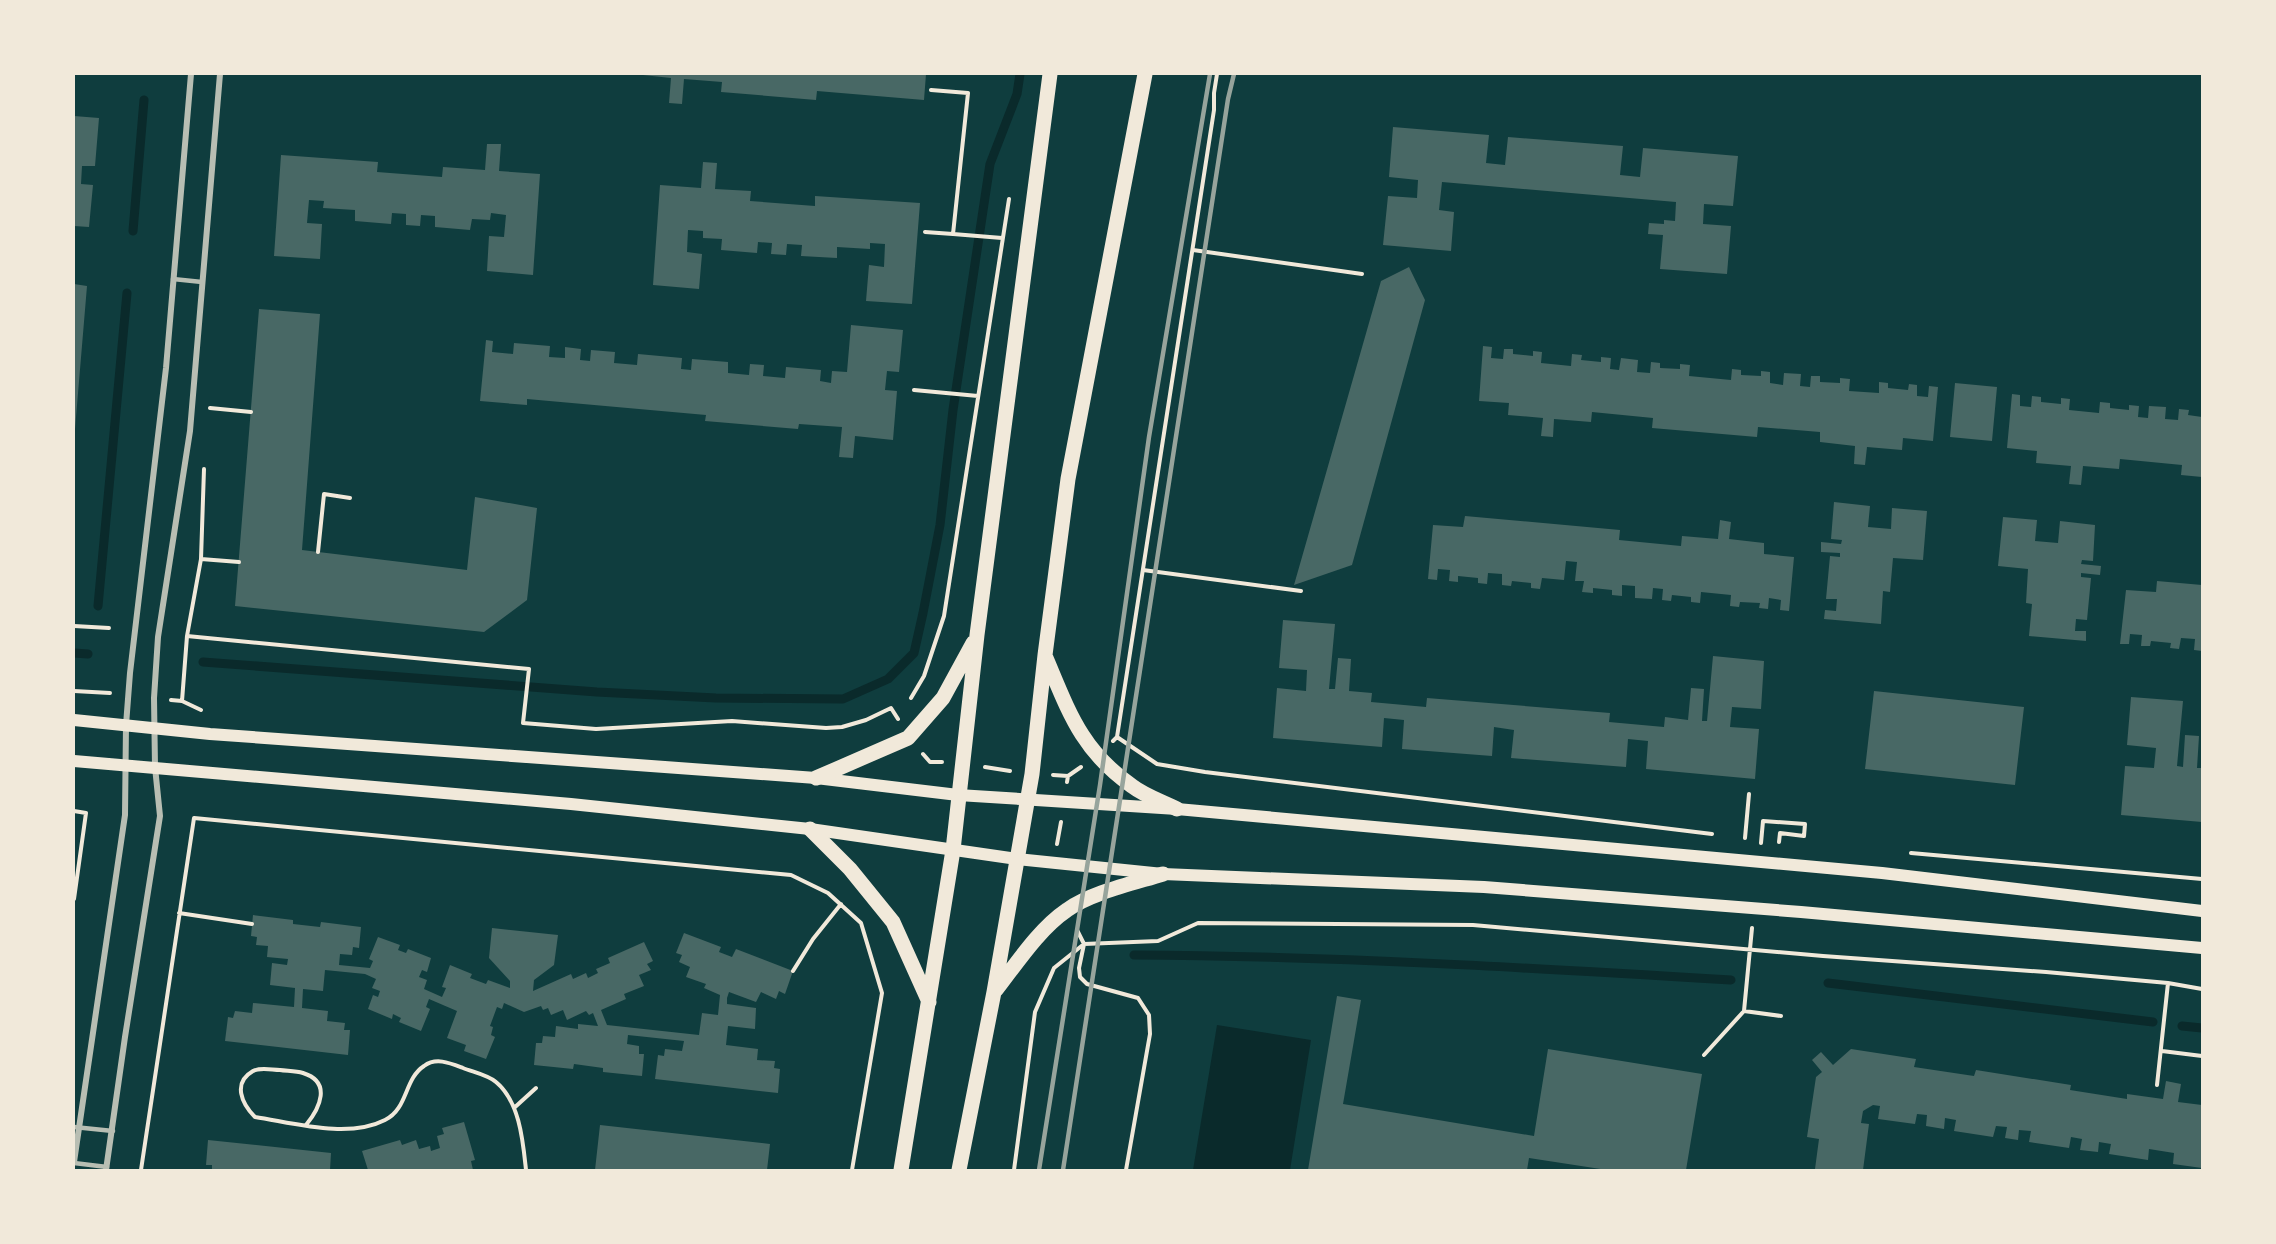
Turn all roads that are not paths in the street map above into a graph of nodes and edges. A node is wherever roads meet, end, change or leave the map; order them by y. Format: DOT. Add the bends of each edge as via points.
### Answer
graph roads {
  1 [pos="191,74"];
  2 [pos="220,74"];
  3 [pos="1050,74"];
  4 [pos="1145,74"];
  5 [pos="173,279"];
  6 [pos="202,282"];
  7 [pos="977,635"];
  8 [pos="1045,655"];
  9 [pos="74,720"];
  10 [pos="126,725"];
  11 [pos="154,727"];
  12 [pos="74,761"];
  13 [pos="125,765"];
  14 [pos="155,767"];
  15 [pos="816,778"];
  16 [pos="958,795"];
  17 [pos="1027,800"];
  18 [pos="1177,808"];
  19 [pos="810,829"];
  20 [pos="952,850"];
  21 [pos="1017,859"];
  22 [pos="1163,874"];
  23 [pos="2202,910"];
  24 [pos="2202,948"];
  25 [pos="994,992"];
  26 [pos="929,1002"];
  27 [pos="76,1128"];
  28 [pos="113,1131"];
  29 [pos="74,1162"];
  30 [pos="107,1169"];
  31 [pos="901,1170"];
  32 [pos="959,1170"];
  1 -- 5 [label="street"];
  2 -- 6 [label="street"];
  3 -- 7 [label="main road"];
  4 -- 8 [label="main road" via="1068,479"];
  5 -- 6 [label="lane"];
  5 -- 10 [label="street"];
  6 -- 11 [label="street" via="190,431 158,638"];
  7 -- 15 [label="main road" via="943,698 908,738"];
  7 -- 16 [label="main road"];
  8 -- 17 [label="main road"];
  8 -- 18 [label="main road" via="1080,734 1097,756 1133,787"];
  9 -- 10 [label="main road"];
  10 -- 11 [label="main road"];
  10 -- 13 [label="street"];
  11 -- 14 [label="street"];
  11 -- 15 [label="main road"];
  12 -- 13 [label="main road"];
  13 -- 14 [label="main road"];
  13 -- 27 [label="street" via="125,815"];
  14 -- 19 [label="main road"];
  14 -- 28 [label="street" via="160,816"];
  15 -- 16 [label="main road"];
  16 -- 17 [label="main road"];
  16 -- 20 [label="main road"];
  17 -- 18 [label="main road"];
  17 -- 21 [label="main road"];
  18 -- 23 [label="main road" via="1882,873"];
  19 -- 20 [label="main road"];
  19 -- 26 [label="main road" via="850,868 893,922"];
  20 -- 21 [label="main road"];
  20 -- 26 [label="main road"];
  21 -- 22 [label="main road"];
  21 -- 25 [label="main road"];
  22 -- 24 [label="main road" via="1484,887"];
  22 -- 25 [label="main road" via="1066,910"];
  25 -- 32 [label="main road"];
  26 -- 31 [label="main road"];
  27 -- 28 [label="lane"];
  27 -- 29 [label="street"];
  28 -- 30 [label="street"];
  29 -- 30 [label="lane"];
}
